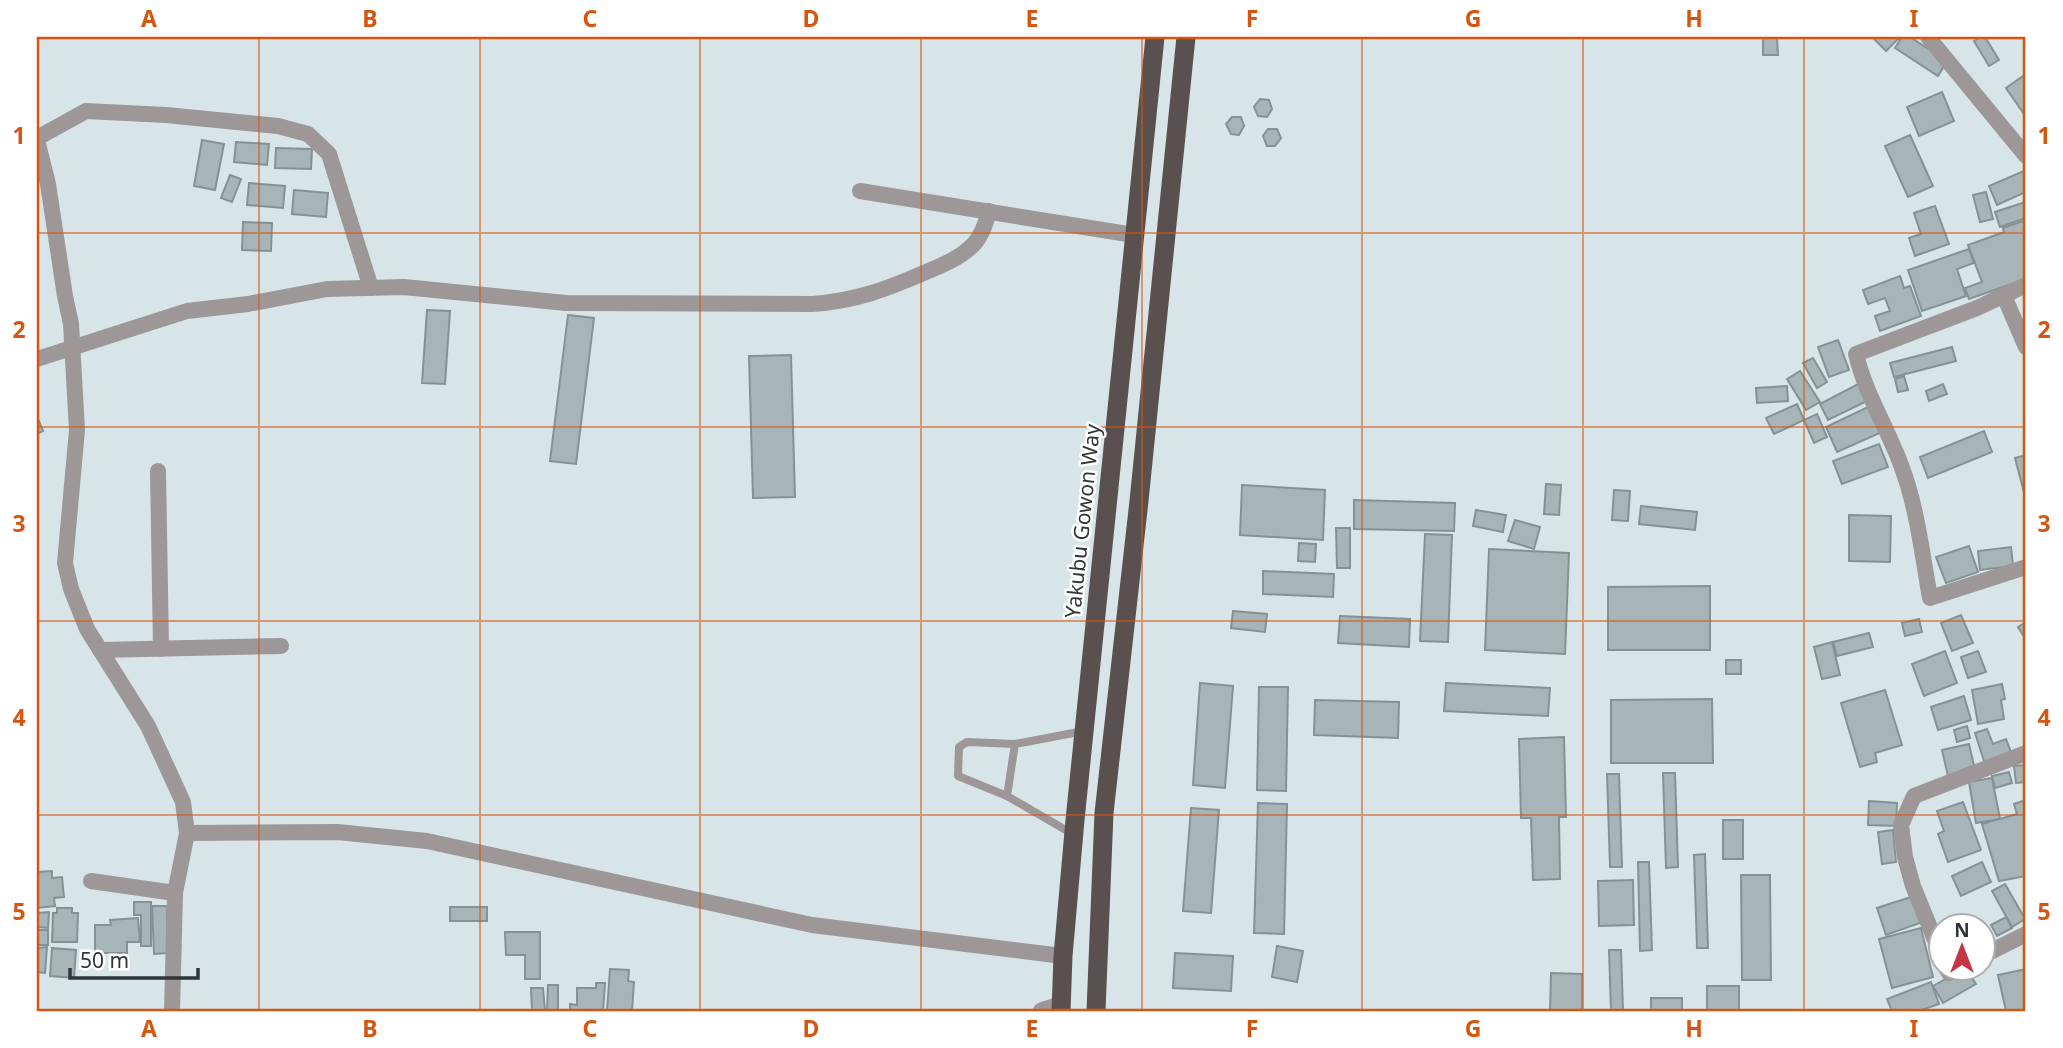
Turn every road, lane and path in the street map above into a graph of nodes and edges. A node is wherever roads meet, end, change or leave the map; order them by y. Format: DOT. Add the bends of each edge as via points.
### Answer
graph roads {
  1 [pos="1155,37"];
  2 [pos="1186,37"];
  3 [pos="1928,37"];
  4 [pos="37,139"];
  5 [pos="2026,156"];
  6 [pos="860,191"];
  7 [pos="989,211"];
  8 [pos="1134,235"];
  9 [pos="2026,285"];
  10 [pos="371,288"];
  11 [pos="2004,296"];
  12 [pos="1124,335"];
  13 [pos="1156,337"];
  14 [pos="2026,347"];
  15 [pos="72,349"];
  16 [pos="37,359"];
  17 [pos="158,471"];
  18 [pos="2026,567"];
  19 [pos="281,646"];
  20 [pos="161,649"];
  21 [pos="100,650"];
  22 [pos="1084,731"];
  23 [pos="1015,744"];
  24 [pos="2026,753"];
  25 [pos="1007,796"];
  26 [pos="187,833"];
  27 [pos="1074,834"];
  28 [pos="91,881"];
  29 [pos="175,893"];
  30 [pos="1926,917"];
  31 [pos="2026,934"];
  32 [pos="1996,949"];
  33 [pos="1063,956"];
  34 [pos="1061,1008"];
  35 [pos="172,1011"];
  36 [pos="1042,1011"];
  37 [pos="1096,1011"];
  1 -- 8 [label="highway, Yakubu Gowon Way"];
  2 -- 13 [label="highway"];
  3 -- 5 [label="street"];
  4 -- 10 [label="street" via="86,111 166,114 278,126 308,134 329,154"];
  4 -- 15 [label="street"];
  6 -- 7 [label="street"];
  7 -- 8 [label="street"];
  7 -- 10 [label="street" via="975,244 953,260 883,291 844,302 566,303 404,287"];
  8 -- 12 [label="highway, Yakubu Gowon Way"];
  9 -- 11 [label="street"];
  10 -- 15 [label="street" via="327,289 187,311"];
  11 -- 14 [label="street"];
  11 -- 18 [label="street" via="1856,354 1914,506 1930,598"];
  12 -- 13 [label="highway"];
  12 -- 22 [label="highway, Yakubu Gowon Way"];
  13 -- 37 [label="highway" via="1104,813"];
  15 -- 16 [label="street"];
  15 -- 21 [label="street" via="77,430 65,563 87,629"];
  17 -- 20 [label="street"];
  19 -- 20 [label="street"];
  20 -- 21 [label="street"];
  21 -- 26 [label="street" via="148,726 183,802"];
  22 -- 23 [label="lane"];
  22 -- 27 [label="highway, Yakubu Gowon Way"];
  23 -- 25 [label="lane"];
  23 -- 25 [label="lane" via="967,742 959,747 958,776"];
  24 -- 30 [label="street" via="1914,796 1901,825 1905,857"];
  25 -- 27 [label="lane"];
  26 -- 29 [label="street"];
  26 -- 33 [label="street" via="337,832 427,841 812,925"];
  27 -- 33 [label="highway, Yakubu Gowon Way"];
  28 -- 29 [label="street"];
  29 -- 35 [label="street"];
  31 -- 32 [label="street"];
  33 -- 34 [label="highway, Yakubu Gowon Way"];
  34 -- 36 [label="street"];
}
